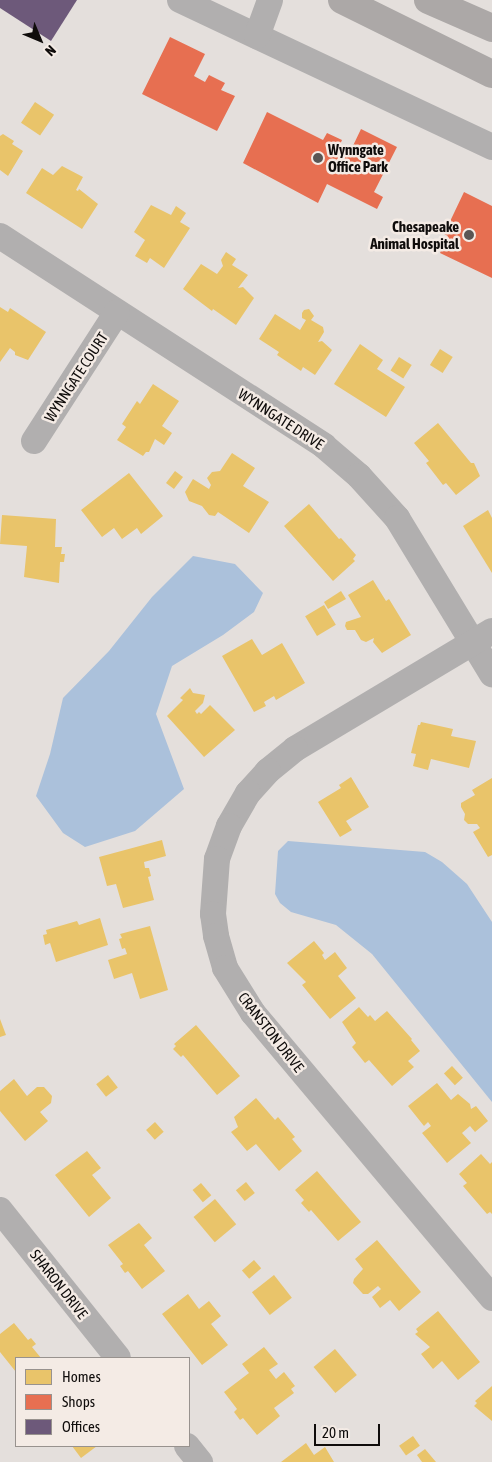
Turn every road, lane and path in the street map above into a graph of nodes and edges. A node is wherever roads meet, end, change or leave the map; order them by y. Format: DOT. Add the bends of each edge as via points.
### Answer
graph roads {
  1 [pos="180,0"];
  2 [pos="270,0"];
  3 [pos="342,0"];
  4 [pos="428,0"];
  5 [pos="492,28"];
  6 [pos="257,36"];
  7 [pos="492,74"];
  8 [pos="492,147"];
  9 [pos="0,236"];
  10 [pos="117,312"];
  11 [pos="34,441"];
  12 [pos="483,637"];
  13 [pos="492,674"];
  14 [pos="0,1210"];
  15 [pos="492,1298"];
  16 [pos="117,1357"];
  17 [pos="189,1447"];
  18 [pos="200,1462"];
  1 -- 6 [label="street"];
  2 -- 6 [label="street"];
  3 -- 7 [label="main road"];
  4 -- 5 [label="main road"];
  6 -- 8 [label="street"];
  9 -- 10 [label="street, WYNNGATE DRIVE"];
  10 -- 11 [label="street, WYNNGATE COURT"];
  10 -- 12 [label="street, WYNNGATE DRIVE" via="324,446 359,476 397,518"];
  12 -- 13 [label="street, WYNNGATE DRIVE"];
  12 -- 15 [label="street, CRANSTON DRIVE" via="295,749 268,771 248,793 229,826 217,859 213,914 225,968 257,1019"];
  14 -- 16 [label="street, SHARON DRIVE"];
  17 -- 18 [label="street"];
}
